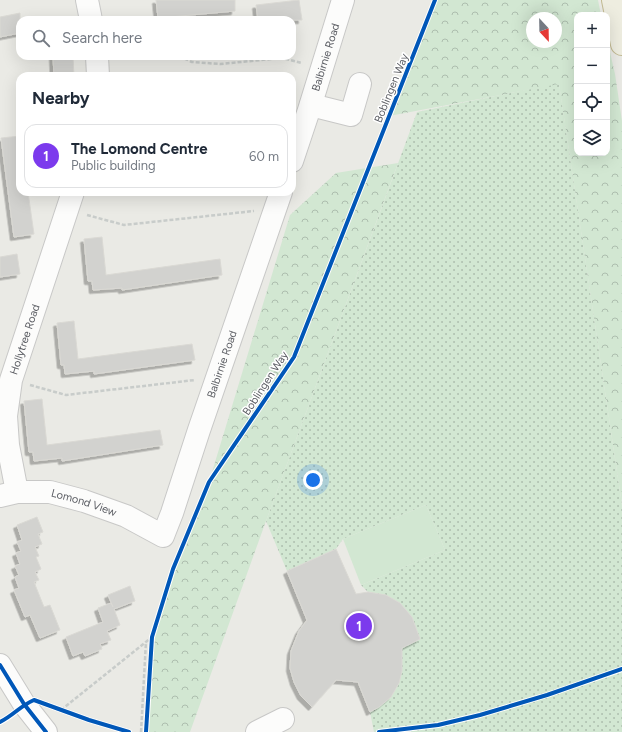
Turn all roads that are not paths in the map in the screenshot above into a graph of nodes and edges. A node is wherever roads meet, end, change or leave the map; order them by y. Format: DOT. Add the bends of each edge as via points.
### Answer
graph roads {
  1 [pos="87,0"];
  2 [pos="343,0"];
  3 [pos="613,0"];
  4 [pos="90,16"];
  5 [pos="622,44"];
  6 [pos="97,60"];
  7 [pos="98,72"];
  8 [pos="360,84"];
  9 [pos="311,105"];
  10 [pos="296,149"];
  11 [pos="278,200"];
  12 [pos="70,201"];
  13 [pos="8,494"];
  14 [pos="163,536"];
  15 [pos="0,665"];
  16 [pos="283,719"];
  17 [pos="46,732"];
  18 [pos="257,732"];
  1 -- 4 [label="street"];
  2 -- 9 [label="street, Balbirnie Road"];
  3 -- 5 [label="highway"];
  6 -- 7 [label="street"];
  8 -- 9 [label="street" via="351,115"];
  9 -- 10 [label="street, Balbirnie Road"];
  11 -- 14 [label="street, Balbirnie Road"];
  12 -- 13 [label="street, Hollytree Road" via="11,380 6,416"];
  13 -- 14 [label="street, Lomond View" via="50,492 84,501 126,516"];
  15 -- 17 [label="street" via="24,704"];
  16 -- 18 [label="street"];
}
